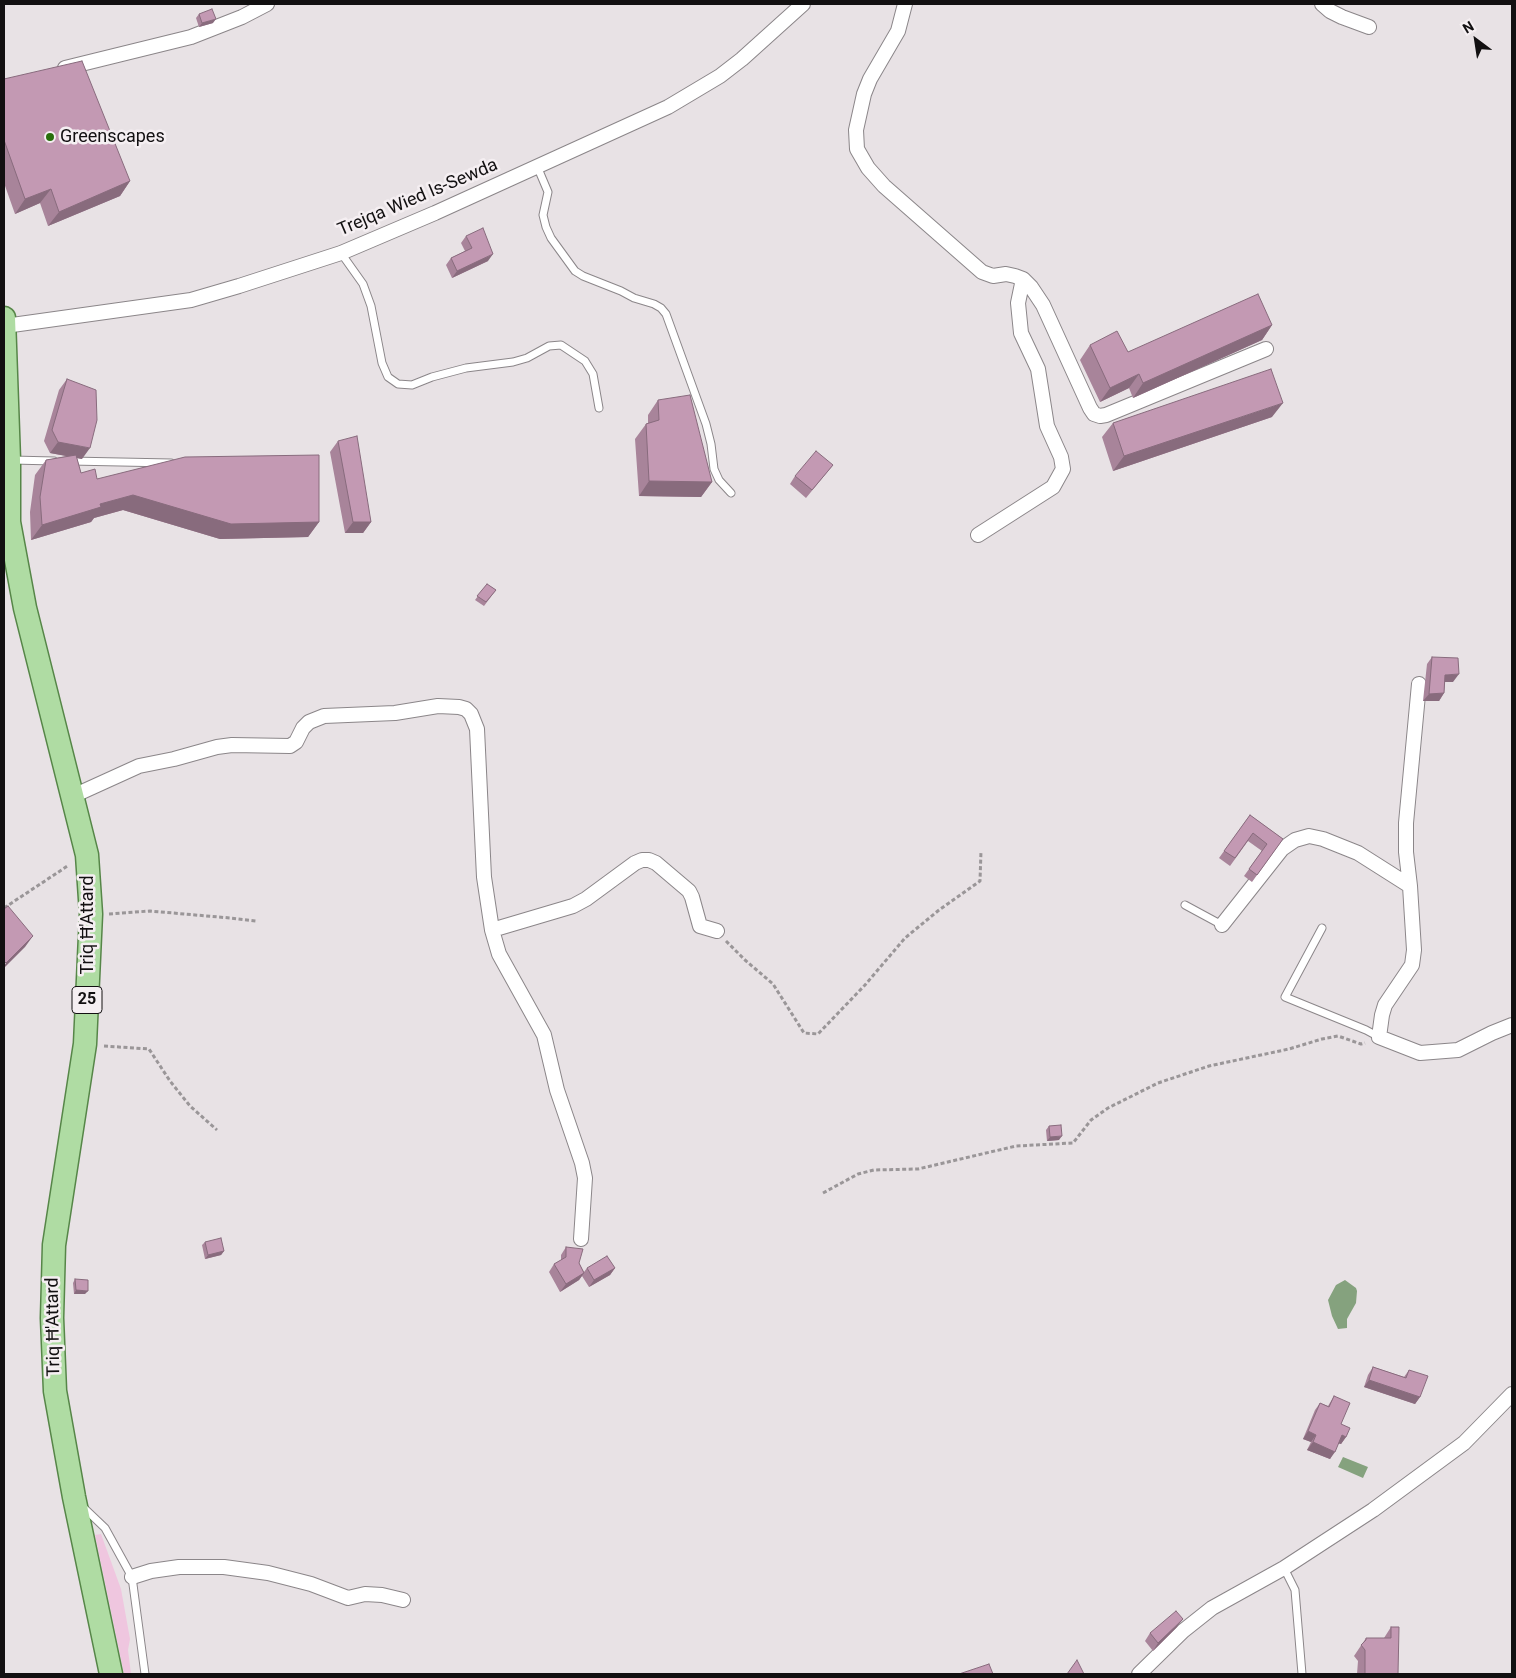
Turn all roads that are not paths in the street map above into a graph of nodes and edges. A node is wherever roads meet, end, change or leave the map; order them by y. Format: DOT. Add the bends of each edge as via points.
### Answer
graph roads {
  1 [pos="267,4"];
  2 [pos="803,4"];
  3 [pos="905,4"];
  4 [pos="1322,4"];
  5 [pos="1369,27"];
  6 [pos="51,72"];
  7 [pos="537,166"];
  8 [pos="341,252"];
  9 [pos="1023,279"];
  10 [pos="4,322"];
  11 [pos="1266,349"];
  12 [pos="599,408"];
  13 [pos="9,460"];
  14 [pos="175,463"];
  15 [pos="731,493"];
  16 [pos="6,523"];
  17 [pos="978,535"];
  18 [pos="1420,684"];
  19 [pos="72,796"];
  20 [pos="1410,886"];
  21 [pos="1185,905"];
  22 [pos="1222,925"];
  23 [pos="1322,928"];
  24 [pos="492,930"];
  25 [pos="717,931"];
  26 [pos="1512,1025"];
  27 [pos="1379,1037"];
  28 [pos="581,1239"];
  29 [pos="1512,1394"];
  30 [pos="74,1497"];
  31 [pos="1284,1568"];
  32 [pos="132,1577"];
  33 [pos="403,1600"];
  34 [pos="111,1674"];
  35 [pos="145,1674"];
  36 [pos="1139,1674"];
  37 [pos="1302,1674"];
  1 -- 6 [label="street" via="242,18 191,37"];
  2 -- 7 [label="street, Trejqa Wied Is-Sewda" via="742,59 696,91 644,119"];
  3 -- 9 [label="street" via="898,31 864,94 856,130 857,149 884,186 982,272"];
  4 -- 5 [label="street" via="1342,17"];
  7 -- 8 [label="street, Trejqa Wied Is-Sewda"];
  7 -- 15 [label="lane" via="548,192 543,215 546,227 575,271 654,304 666,314 706,424 714,469"];
  8 -- 10 [label="street, Trejqa Wied Is-Sewda" via="191,300"];
  8 -- 12 [label="lane" via="362,284 371,306 382,364 388,377 398,384 412,386 466,368 513,362 549,346 561,345 585,361 593,374"];
  9 -- 11 [label="street" via="1043,305 1090,408 1100,416"];
  9 -- 17 [label="street" via="1018,304 1021,333 1038,369 1048,426 1063,469 1053,487"];
  10 -- 13 [label="main road, Triq Ħ'Attard / 25"];
  13 -- 14 [label="lane"];
  13 -- 16 [label="main road, Triq Ħ'Attard / 25"];
  16 -- 19 [label="main road, Triq Ħ'Attard / 25"];
  18 -- 20 [label="street" via="1406,823"];
  19 -- 24 [label="street" via="139,766 217,747 290,746 309,722 324,716 395,713 438,706 466,709 477,729 484,877"];
  19 -- 30 [label="main road, Triq Ħ'Attard / 25" via="87,855 91,914 85,1044 54,1245 52,1318 56,1392"];
  20 -- 22 [label="street" via="1358,853 1309,836 1282,849"];
  20 -- 27 [label="street" via="1412,965 1385,1005"];
  21 -- 22 [label="lane"];
  23 -- 27 [label="lane" via="1285,998"];
  24 -- 25 [label="street" via="573,906 635,863 649,860 689,891 700,926"];
  24 -- 28 [label="street" via="499,954 544,1035 554,1078 582,1163 585,1178"];
  26 -- 27 [label="street" via="1458,1050 1420,1053"];
  29 -- 31 [label="street" via="1464,1443 1373,1510"];
  30 -- 32 [label="lane" via="105,1528"];
  30 -- 34 [label="main road, Triq Ħ'Attard / 25"];
  31 -- 36 [label="street" via="1212,1608 1183,1630"];
  31 -- 37 [label="lane" via="1295,1590"];
  32 -- 33 [label="street" via="151,1570 224,1567 268,1573 348,1598 365,1594"];
  32 -- 35 [label="lane"];
}
